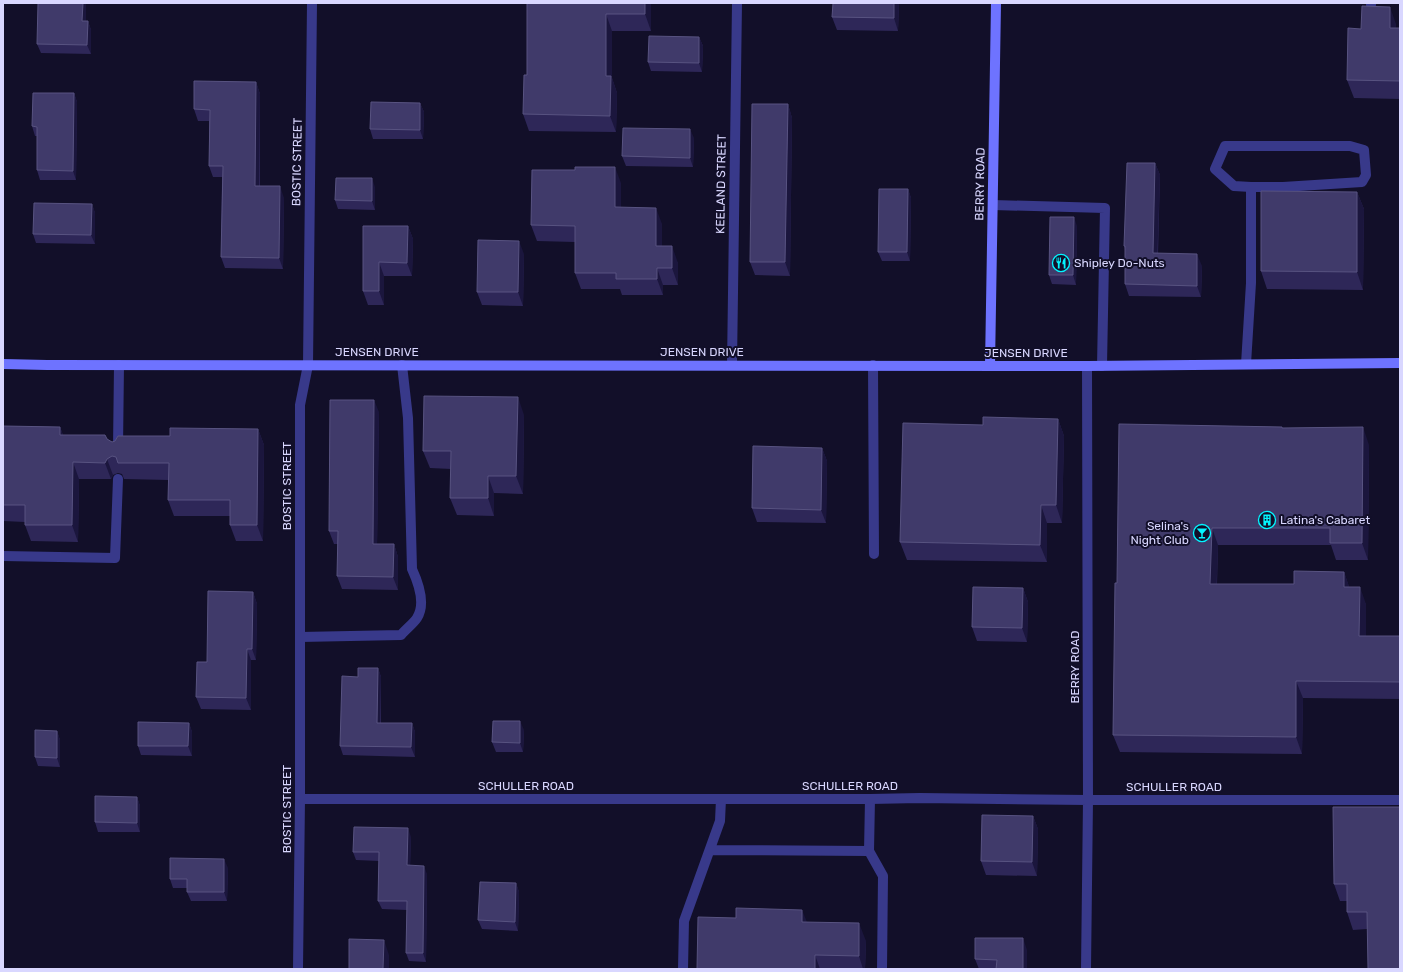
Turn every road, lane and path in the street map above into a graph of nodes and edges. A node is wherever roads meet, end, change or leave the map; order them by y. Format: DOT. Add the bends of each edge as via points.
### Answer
graph roads {
  1 [pos="312,3"];
  2 [pos="737,3"];
  3 [pos="996,3"];
  4 [pos="1251,187"];
  5 [pos="993,205"];
  6 [pos="1400,363"];
  7 [pos="3,364"];
  8 [pos="1246,364"];
  9 [pos="308,365"];
  10 [pos="402,365"];
  11 [pos="732,365"];
  12 [pos="873,365"];
  13 [pos="119,366"];
  14 [pos="990,366"];
  15 [pos="1087,366"];
  16 [pos="1102,366"];
  17 [pos="118,452"];
  18 [pos="118,479"];
  19 [pos="874,554"];
  20 [pos="3,556"];
  21 [pos="300,637"];
  22 [pos="300,799"];
  23 [pos="721,799"];
  24 [pos="870,799"];
  25 [pos="1088,800"];
  26 [pos="1400,800"];
  27 [pos="710,850"];
  28 [pos="869,851"];
  29 [pos="298,969"];
  30 [pos="683,969"];
  31 [pos="882,969"];
  32 [pos="1086,969"];
  1 -- 9 [label="street, BOSTIC STREET"];
  2 -- 11 [label="street, KEELAND STREET"];
  3 -- 5 [label="main road, BERRY ROAD"];
  4 -- 4 [label="street" via="1362,182 1366,175 1364,150 1350,146 1225,146 1215,169 1234,186"];
  4 -- 8 [label="street" via="1251,283"];
  5 -- 14 [label="main road, BERRY ROAD"];
  5 -- 16 [label="street" via="1105,208"];
  6 -- 8 [label="main road, JENSEN DRIVE"];
  7 -- 13 [label="main road, JENSEN DRIVE"];
  8 -- 16 [label="main road, JENSEN DRIVE"];
  9 -- 10 [label="main road, JENSEN DRIVE"];
  9 -- 13 [label="main road, JENSEN DRIVE"];
  9 -- 21 [label="street, BOSTIC STREET" via="300,405"];
  10 -- 11 [label="main road, JENSEN DRIVE"];
  10 -- 21 [label="street" via="408,418 412,569 418,583 421,602 418,617 401,634"];
  11 -- 12 [label="main road, JENSEN DRIVE"];
  12 -- 14 [label="main road, JENSEN DRIVE"];
  12 -- 19 [label="street"];
  13 -- 17 [label="street"];
  14 -- 15 [label="main road, JENSEN DRIVE"];
  15 -- 16 [label="main road, JENSEN DRIVE"];
  15 -- 25 [label="street, BERRY ROAD"];
  18 -- 20 [label="street" via="115,558"];
  21 -- 22 [label="street, BOSTIC STREET"];
  22 -- 23 [label="street, SCHULLER ROAD"];
  22 -- 29 [label="street, BOSTIC STREET"];
  23 -- 24 [label="street, SCHULLER ROAD"];
  23 -- 27 [label="street" via="720,821"];
  24 -- 25 [label="street, SCHULLER ROAD"];
  24 -- 28 [label="street"];
  25 -- 26 [label="street, SCHULLER ROAD"];
  25 -- 32 [label="street, BERRY ROAD"];
  27 -- 28 [label="street"];
  27 -- 30 [label="street" via="684,920"];
  28 -- 31 [label="street" via="883,876"];
}
